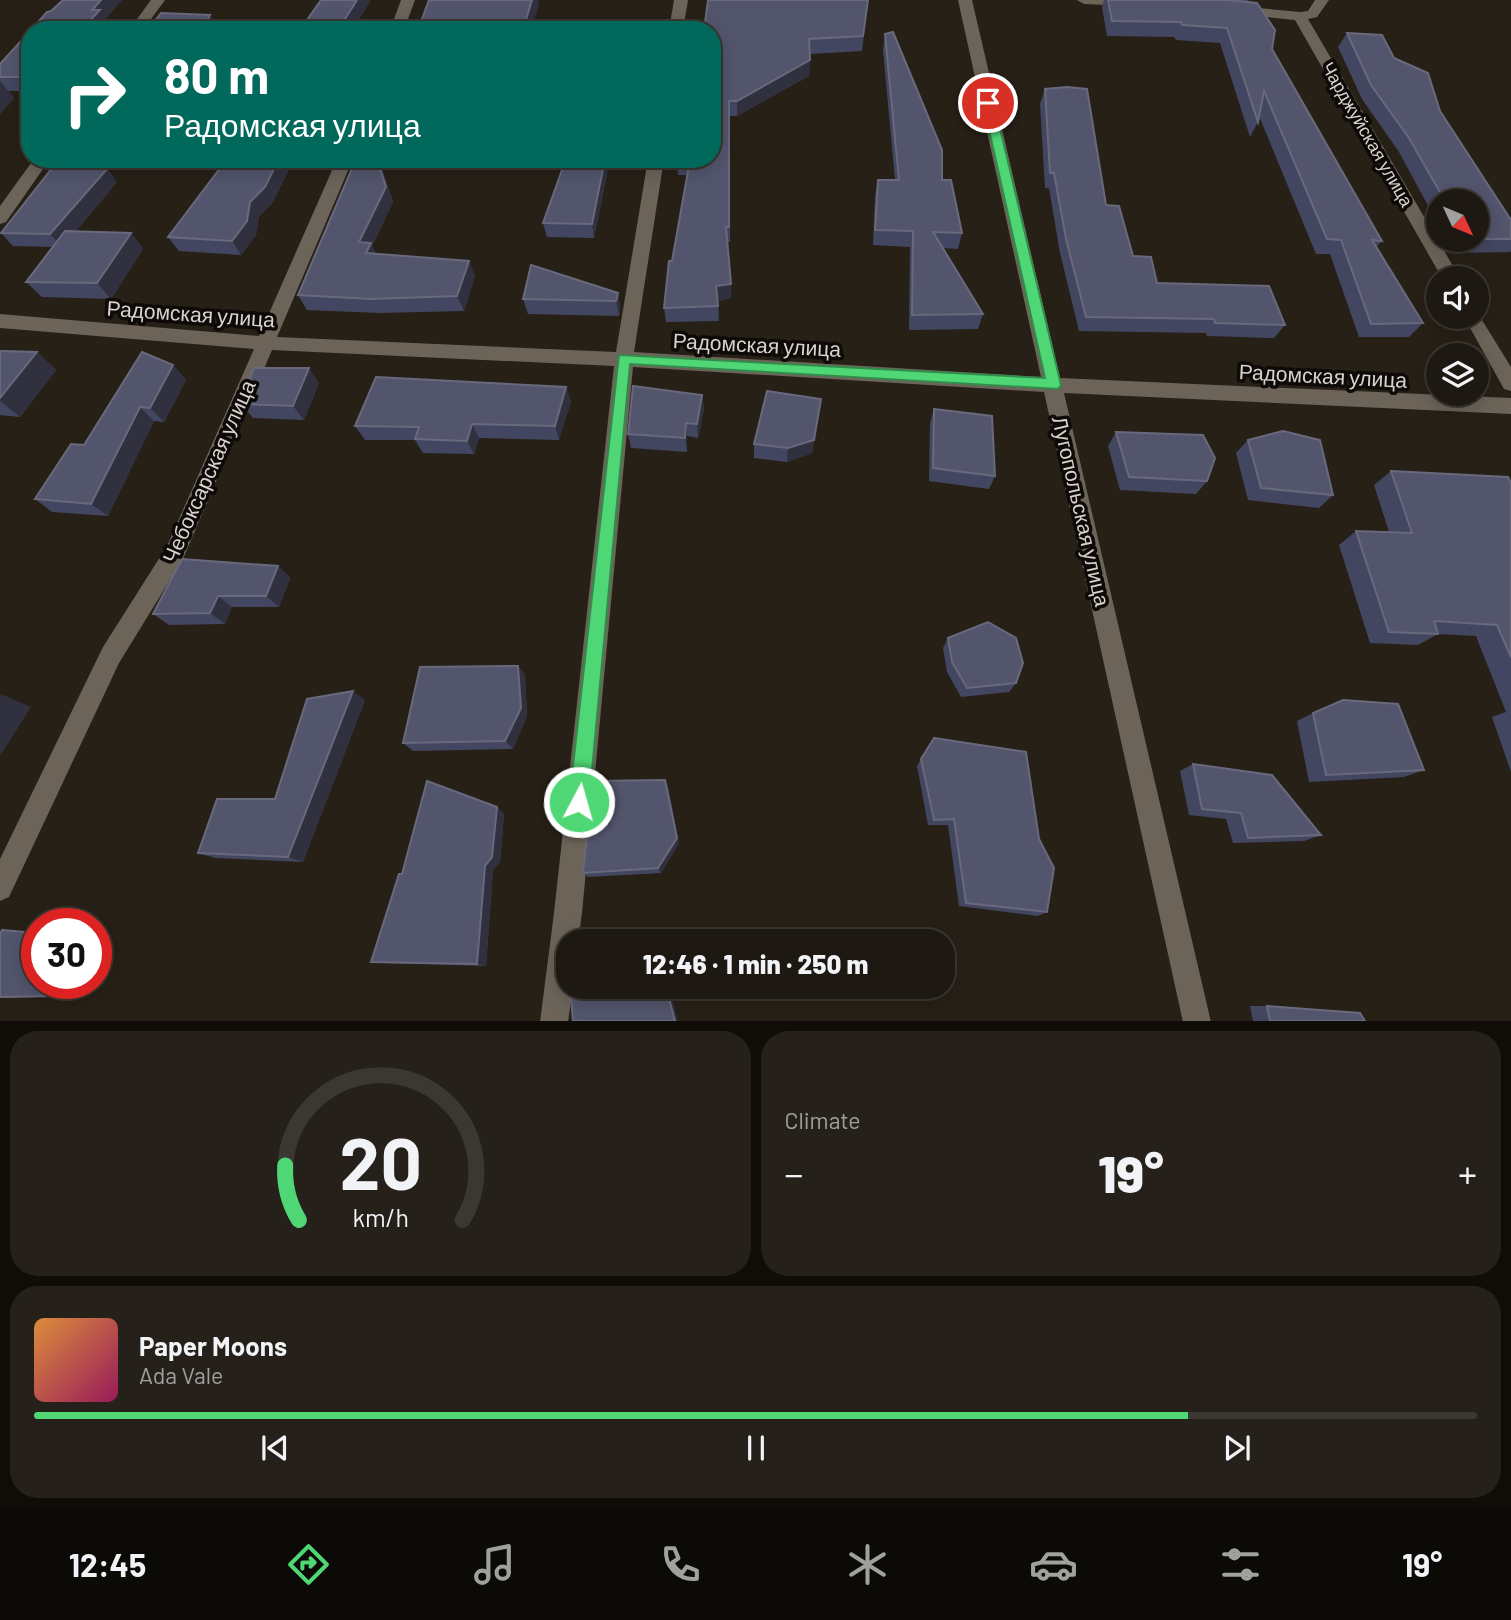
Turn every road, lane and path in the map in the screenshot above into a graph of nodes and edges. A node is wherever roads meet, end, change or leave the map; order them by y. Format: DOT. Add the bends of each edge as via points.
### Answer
graph roads {
  1 [pos="158,0"];
  2 [pos="408,0"];
  3 [pos="681,0"];
  4 [pos="965,0"];
  5 [pos="1084,0"];
  6 [pos="1322,0"];
  7 [pos="1146,2"];
  8 [pos="1227,9"];
  9 [pos="1300,16"];
  10 [pos="143,21"];
  11 [pos="400,21"];
  12 [pos="678,21"];
  13 [pos="36,168"];
  14 [pos="341,168"];
  15 [pos="655,168"];
  16 [pos="0,218"];
  17 [pos="1444,266"];
  18 [pos="0,321"];
  19 [pos="1480,329"];
  20 [pos="265,343"];
  21 [pos="624,359"];
  22 [pos="1511,384"];
  23 [pos="1053,385"];
  24 [pos="1511,406"];
  25 [pos="0,888"];
  26 [pos="554,1021"];
  27 [pos="1197,1021"];
  1 -- 10 [label="street"];
  2 -- 11 [label="street"];
  3 -- 12 [label="street"];
  4 -- 23 [label="street, Лугопольская улица"];
  5 -- 7 [label="street"];
  6 -- 9 [label="street" via="1312,14"];
  8 -- 9 [label="street"];
  9 -- 17 [label="street, Чарджуйская улица"];
  13 -- 16 [label="street"];
  14 -- 20 [label="street, Чебоксарская улица"];
  15 -- 21 [label="street"];
  18 -- 20 [label="street, Радомская улица"];
  19 -- 22 [label="street"];
  20 -- 21 [label="street, Радомская улица"];
  20 -- 25 [label="street, Чебоксарская улица" via="175,552 111,655"];
  21 -- 23 [label="street, Радомская улица"];
  21 -- 26 [label="street"];
  23 -- 24 [label="street, Радомская улица"];
  23 -- 27 [label="street, Лугопольская улица"];
}
